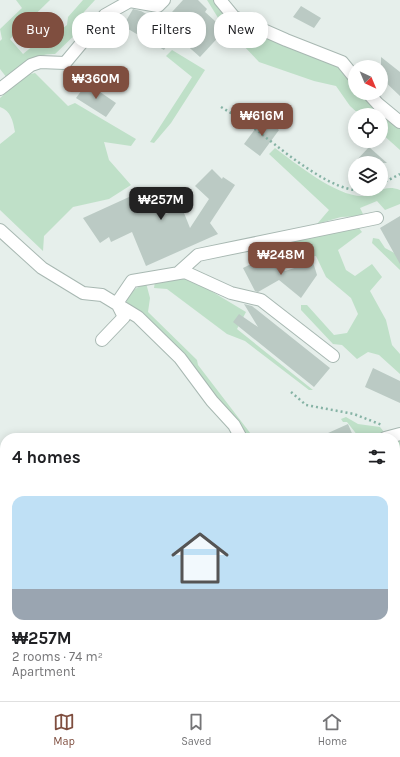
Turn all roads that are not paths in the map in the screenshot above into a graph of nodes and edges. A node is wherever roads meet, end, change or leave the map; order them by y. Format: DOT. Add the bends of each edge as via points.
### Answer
graph roads {
  1 [pos="164,0"];
  2 [pos="220,0"];
  3 [pos="348,69"];
  4 [pos="0,89"];
  5 [pos="374,100"];
  6 [pos="400,122"];
  7 [pos="377,218"];
  8 [pos="0,230"];
  9 [pos="178,274"];
  10 [pos="117,303"];
  11 [pos="102,340"];
  12 [pos="333,356"];
  13 [pos="238,433"];
  1 -- 4 [label="lane" via="158,6 130,1 117,8 105,15 65,63 40,62 31,65"];
  2 -- 3 [label="lane" via="234,17 342,62"];
  5 -- 6 [label="lane"];
  7 -- 9 [label="lane" via="198,255"];
  8 -- 10 [label="lane" via="42,268 83,293 102,295"];
  9 -- 10 [label="lane" via="132,281"];
  9 -- 12 [label="lane" via="185,272 231,293 261,300"];
  10 -- 11 [label="lane" via="124,317"];
  10 -- 13 [label="lane" via="138,317 180,358"];
}
